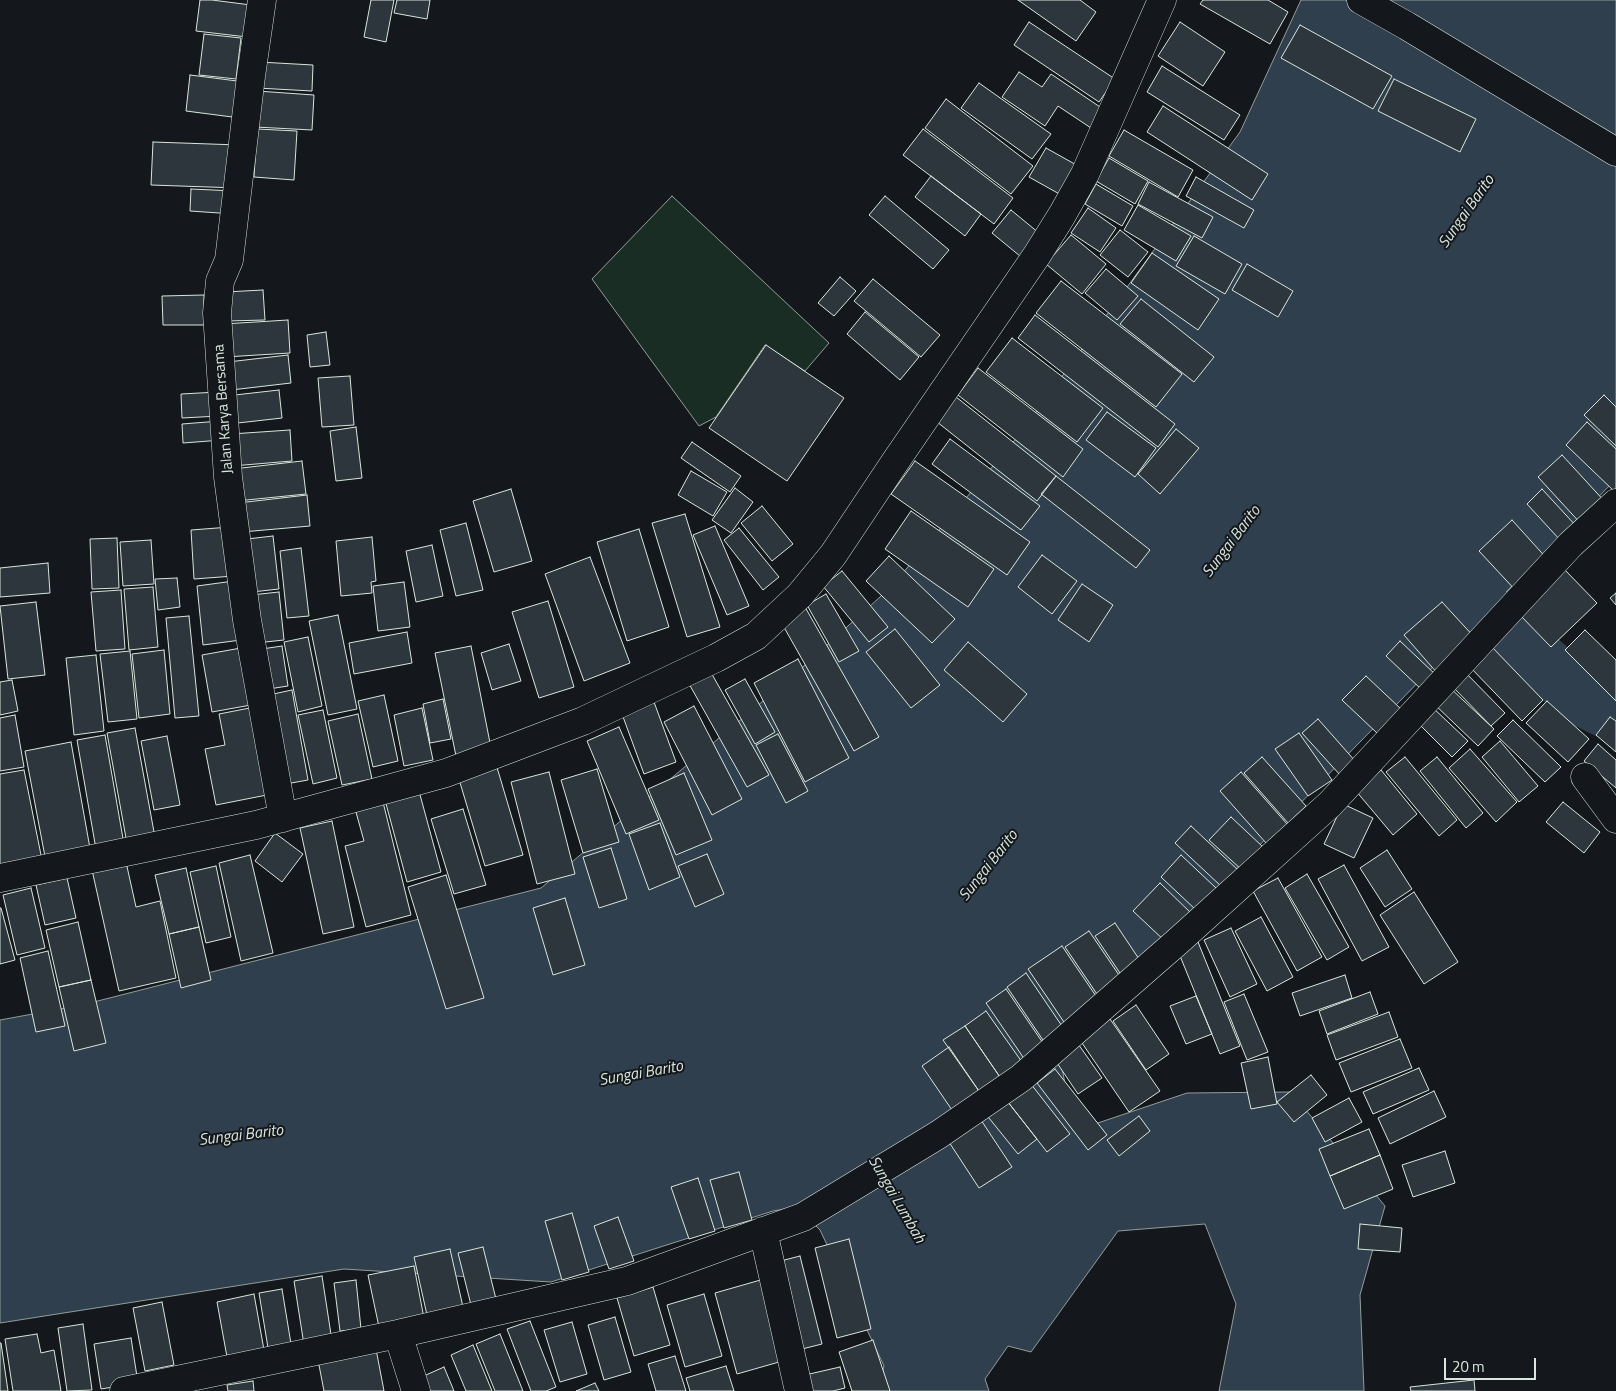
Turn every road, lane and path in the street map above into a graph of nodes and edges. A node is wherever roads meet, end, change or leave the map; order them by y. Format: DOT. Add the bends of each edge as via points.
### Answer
graph roads {
  1 [pos="262,0"];
  2 [pos="1162,0"];
  3 [pos="1361,0"];
  4 [pos="1616,152"];
  5 [pos="1616,504"];
  6 [pos="1585,777"];
  7 [pos="283,818"];
  8 [pos="1616,819"];
  9 [pos="0,878"];
  10 [pos="763,1231"];
  11 [pos="398,1334"];
  12 [pos="124,1391"];
  13 [pos="416,1391"];
  14 [pos="799,1391"];
  1 -- 7 [label="street, Jalan Karya Bersama" via="229,260 220,281 217,313 228,477 247,620"];
  2 -- 7 [label="street" via="1085,174 1062,215 833,555 800,596 756,636 583,721 446,773"];
  3 -- 4 [label="street"];
  5 -- 10 [label="street" via="1571,544 1330,804 1021,1078 938,1135 803,1217"];
  6 -- 8 [label="street"];
  7 -- 9 [label="street"];
  10 -- 11 [label="street" via="628,1281"];
  10 -- 14 [label="street"];
  11 -- 12 [label="street"];
  11 -- 13 [label="street"];
}
